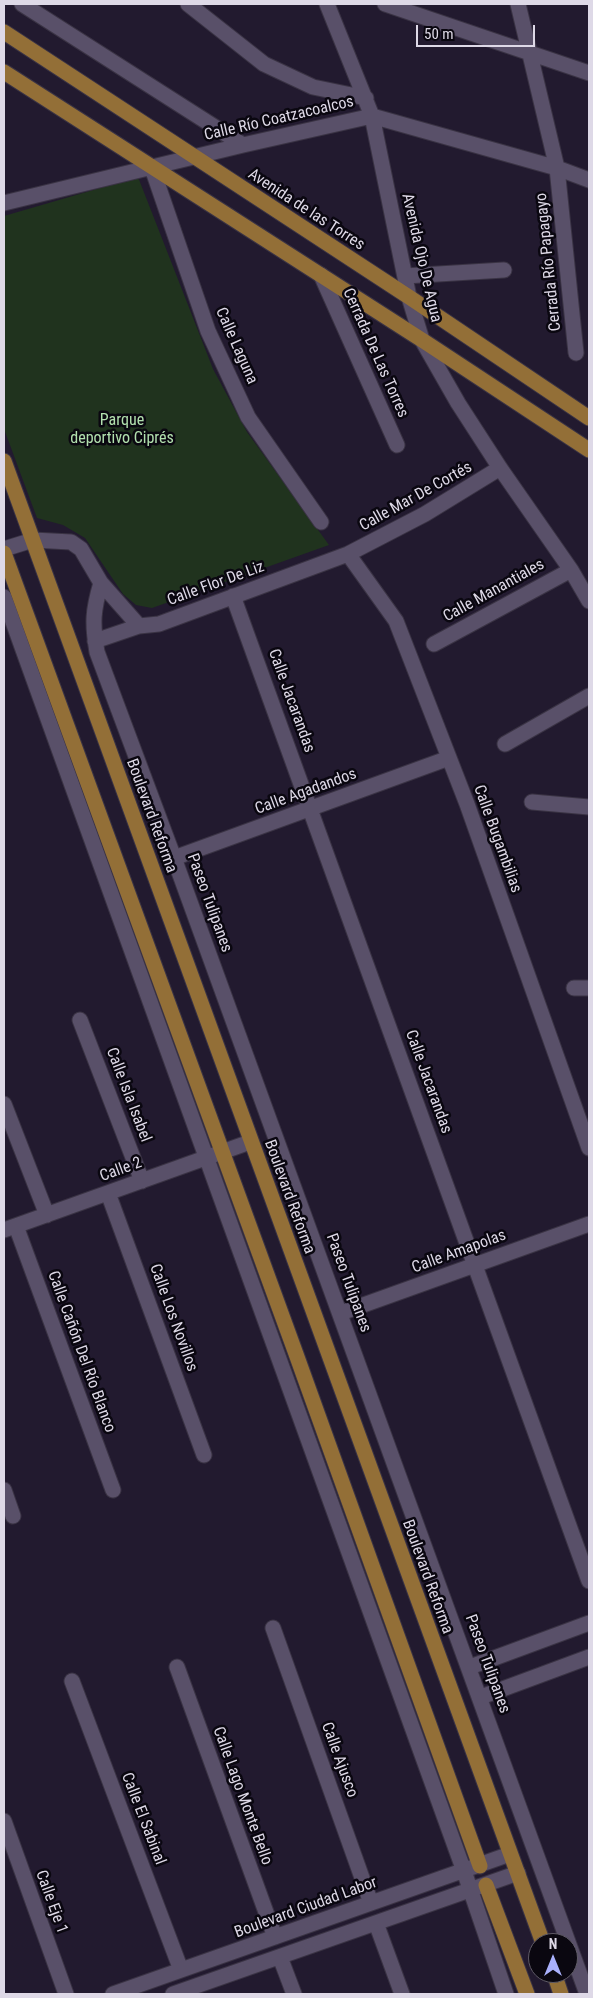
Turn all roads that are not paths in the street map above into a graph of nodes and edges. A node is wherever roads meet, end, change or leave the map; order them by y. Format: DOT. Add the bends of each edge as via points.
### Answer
graph roads {
  1 [pos="22,4"];
  2 [pos="188,4"];
  3 [pos="327,4"];
  4 [pos="385,4"];
  5 [pos="518,4"];
  6 [pos="4,32"];
  7 [pos="531,54"];
  8 [pos="4,72"];
  9 [pos="589,73"];
  10 [pos="366,98"];
  11 [pos="372,116"];
  12 [pos="243,145"];
  13 [pos="194,157"];
  14 [pos="152,168"];
  15 [pos="557,168"];
  16 [pos="589,180"];
  17 [pos="4,203"];
  18 [pos="504,270"];
  19 [pos="321,275"];
  20 [pos="405,276"];
  21 [pos="408,297"];
  22 [pos="422,340"];
  23 [pos="576,353"];
  24 [pos="589,418"];
  25 [pos="397,445"];
  26 [pos="589,450"];
  27 [pos="4,461"];
  28 [pos="500,468"];
  29 [pos="321,522"];
  30 [pos="33,540"];
  31 [pos="4,551"];
  32 [pos="348,554"];
  33 [pos="571,570"];
  34 [pos="101,583"];
  35 [pos="233,596"];
  36 [pos="4,597"];
  37 [pos="589,601"];
  38 [pos="139,626"];
  39 [pos="95,641"];
  40 [pos="434,644"];
  41 [pos="589,696"];
  42 [pos="504,744"];
  43 [pos="449,758"];
  44 [pos="532,802"];
  45 [pos="589,807"];
  46 [pos="311,810"];
  47 [pos="174,858"];
  48 [pos="574,988"];
  49 [pos="589,988"];
  50 [pos="80,1020"];
  51 [pos="4,1104"];
  52 [pos="250,1142"];
  53 [pos="589,1148"];
  54 [pos="223,1152"];
  55 [pos="207,1158"];
  56 [pos="142,1181"];
  57 [pos="108,1193"];
  58 [pos="47,1215"];
  59 [pos="589,1224"];
  60 [pos="10,1228"];
  61 [pos="476,1265"];
  62 [pos="341,1313"];
  63 [pos="204,1455"];
  64 [pos="4,1490"];
  65 [pos="113,1490"];
  66 [pos="13,1516"];
  67 [pos="589,1581"];
  68 [pos="589,1623"];
  69 [pos="273,1628"];
  70 [pos="589,1657"];
  71 [pos="177,1667"];
  72 [pos="470,1667"];
  73 [pos="72,1681"];
  74 [pos="480,1697"];
  75 [pos="4,1821"];
  76 [pos="510,1854"];
  77 [pos="480,1866"];
  78 [pos="464,1871"];
  79 [pos="518,1873"];
  80 [pos="486,1885"];
  81 [pos="469,1891"];
  82 [pos="371,1903"];
  83 [pos="376,1923"];
  84 [pos="539,1933"];
  85 [pos="275,1937"];
  86 [pos="280,1957"];
  87 [pos="181,1970"];
  88 [pos="181,1993"];
  89 [pos="66,1994"];
  90 [pos="114,1994"];
  91 [pos="294,1994"];
  92 [pos="402,1994"];
  93 [pos="506,1994"];
  94 [pos="526,1994"];
  95 [pos="587,1994"];
  1 -- 12 [label="street"];
  2 -- 10 [label="street" via="264,64 313,87"];
  3 -- 10 [label="street, Avenida Ojo De Agua"];
  4 -- 7 [label="street"];
  5 -- 7 [label="street, Cerrada Río Papagayo"];
  6 -- 13 [label="main road, Avenida de las Torres"];
  7 -- 9 [label="street"];
  7 -- 15 [label="street, Cerrada Río Papagayo"];
  8 -- 14 [label="main road"];
  10 -- 11 [label="street, Avenida Ojo De Agua"];
  11 -- 12 [label="street, Calle Río Coatzacoalcos"];
  11 -- 15 [label="street, Calle Río Coatzacoalcos"];
  11 -- 20 [label="street, Avenida Ojo De Agua"];
  12 -- 13 [label="street, Calle Río Coatzacoalcos"];
  13 -- 14 [label="street, Calle Río Coatzacoalcos"];
  13 -- 21 [label="main road, Avenida de las Torres"];
  14 -- 17 [label="street, Calle Río Coatzacoalcos"];
  14 -- 19 [label="main road"];
  14 -- 29 [label="street, Calle Laguna" via="208,331 248,417"];
  15 -- 16 [label="street, Calle Río Coatzacoalcos"];
  15 -- 23 [label="street, Cerrada Río Papagayo"];
  18 -- 20 [label="street"];
  19 -- 22 [label="main road"];
  19 -- 25 [label="street, Cerrada De Las Torres"];
  20 -- 21 [label="street, Avenida Ojo De Agua"];
  21 -- 22 [label="street, Avenida Ojo De Agua"];
  21 -- 24 [label="main road, Avenida de las Torres"];
  22 -- 26 [label="main road"];
  22 -- 28 [label="street, Avenida Ojo De Agua"];
  27 -- 30 [label="main road, Boulevard Reforma"];
  28 -- 32 [label="street, Calle Mar De Cortés" via="425,514"];
  28 -- 33 [label="street, Avenida Ojo De Agua"];
  30 -- 31 [label="street"];
  30 -- 34 [label="street" via="71,542 81,549"];
  30 -- 52 [label="main road, Boulevard Reforma"];
  31 -- 54 [label="main road"];
  32 -- 35 [label="street, Calle Flor De Liz"];
  32 -- 43 [label="street, Calle Bugambilias" via="396,622"];
  33 -- 37 [label="street, Avenida Ojo De Agua"];
  33 -- 40 [label="street, Calle Manantiales"];
  34 -- 38 [label="street"];
  34 -- 39 [label="street, Paseo Tulipanes" via="94,610"];
  35 -- 38 [label="street, Calle Flor De Liz" via="159,624"];
  35 -- 46 [label="street, Calle Jacarandas"];
  36 -- 55 [label="street"];
  38 -- 39 [label="street, Calle Flor De Liz"];
  39 -- 47 [label="street, Paseo Tulipanes"];
  41 -- 42 [label="street"];
  43 -- 46 [label="street, Calle Agadandos"];
  43 -- 53 [label="street, Calle Bugambilias"];
  44 -- 45 [label="street"];
  46 -- 47 [label="street, Calle Agadandos"];
  46 -- 61 [label="street, Calle Jacarandas"];
  47 -- 62 [label="street, Paseo Tulipanes"];
  48 -- 49 [label="street"];
  50 -- 56 [label="street, Calle Isla Isabel"];
  51 -- 58 [label="street"];
  52 -- 54 [label="street, Calle 2"];
  52 -- 76 [label="main road, Boulevard Reforma"];
  54 -- 55 [label="street, Calle 2"];
  54 -- 77 [label="main road"];
  55 -- 56 [label="street, Calle 2"];
  55 -- 78 [label="street"];
  56 -- 57 [label="street, Calle 2"];
  57 -- 58 [label="street, Calle 2"];
  57 -- 63 [label="street, Calle Los Novillos"];
  58 -- 60 [label="street, Calle 2"];
  59 -- 61 [label="street, Calle Amapolas"];
  60 -- 65 [label="street, Calle Cañón Del Río Blanco"];
  61 -- 62 [label="street, Calle Amapolas"];
  61 -- 67 [label="street, Calle Jacarandas"];
  62 -- 72 [label="street, Paseo Tulipanes"];
  64 -- 66 [label="street"];
  68 -- 72 [label="street"];
  69 -- 82 [label="street, Calle Ajusco"];
  70 -- 74 [label="street"];
  71 -- 85 [label="street, Calle Lago Monte Bello"];
  72 -- 74 [label="street, Paseo Tulipanes"];
  73 -- 87 [label="street, Calle El Sabinal"];
  74 -- 95 [label="street, Paseo Tulipanes"];
  75 -- 89 [label="street, Calle Eje 1"];
  76 -- 77 [label="street, Boulevard Ciudad Labor"];
  76 -- 79 [label="main road, Boulevard Reforma"];
  77 -- 78 [label="street, Boulevard Ciudad Labor"];
  77 -- 80 [label="street"];
  78 -- 81 [label="street"];
  78 -- 82 [label="street, Boulevard Ciudad Labor"];
  79 -- 80 [label="street"];
  79 -- 84 [label="main road, Boulevard Reforma"];
  80 -- 81 [label="street"];
  80 -- 94 [label="main road"];
  81 -- 83 [label="street"];
  81 -- 93 [label="street"];
  82 -- 85 [label="street, Boulevard Ciudad Labor"];
  83 -- 86 [label="street"];
  83 -- 92 [label="street"];
  85 -- 87 [label="street, Boulevard Ciudad Labor"];
  86 -- 88 [label="street"];
  86 -- 91 [label="street"];
  87 -- 90 [label="street, Boulevard Ciudad Labor"];
}
